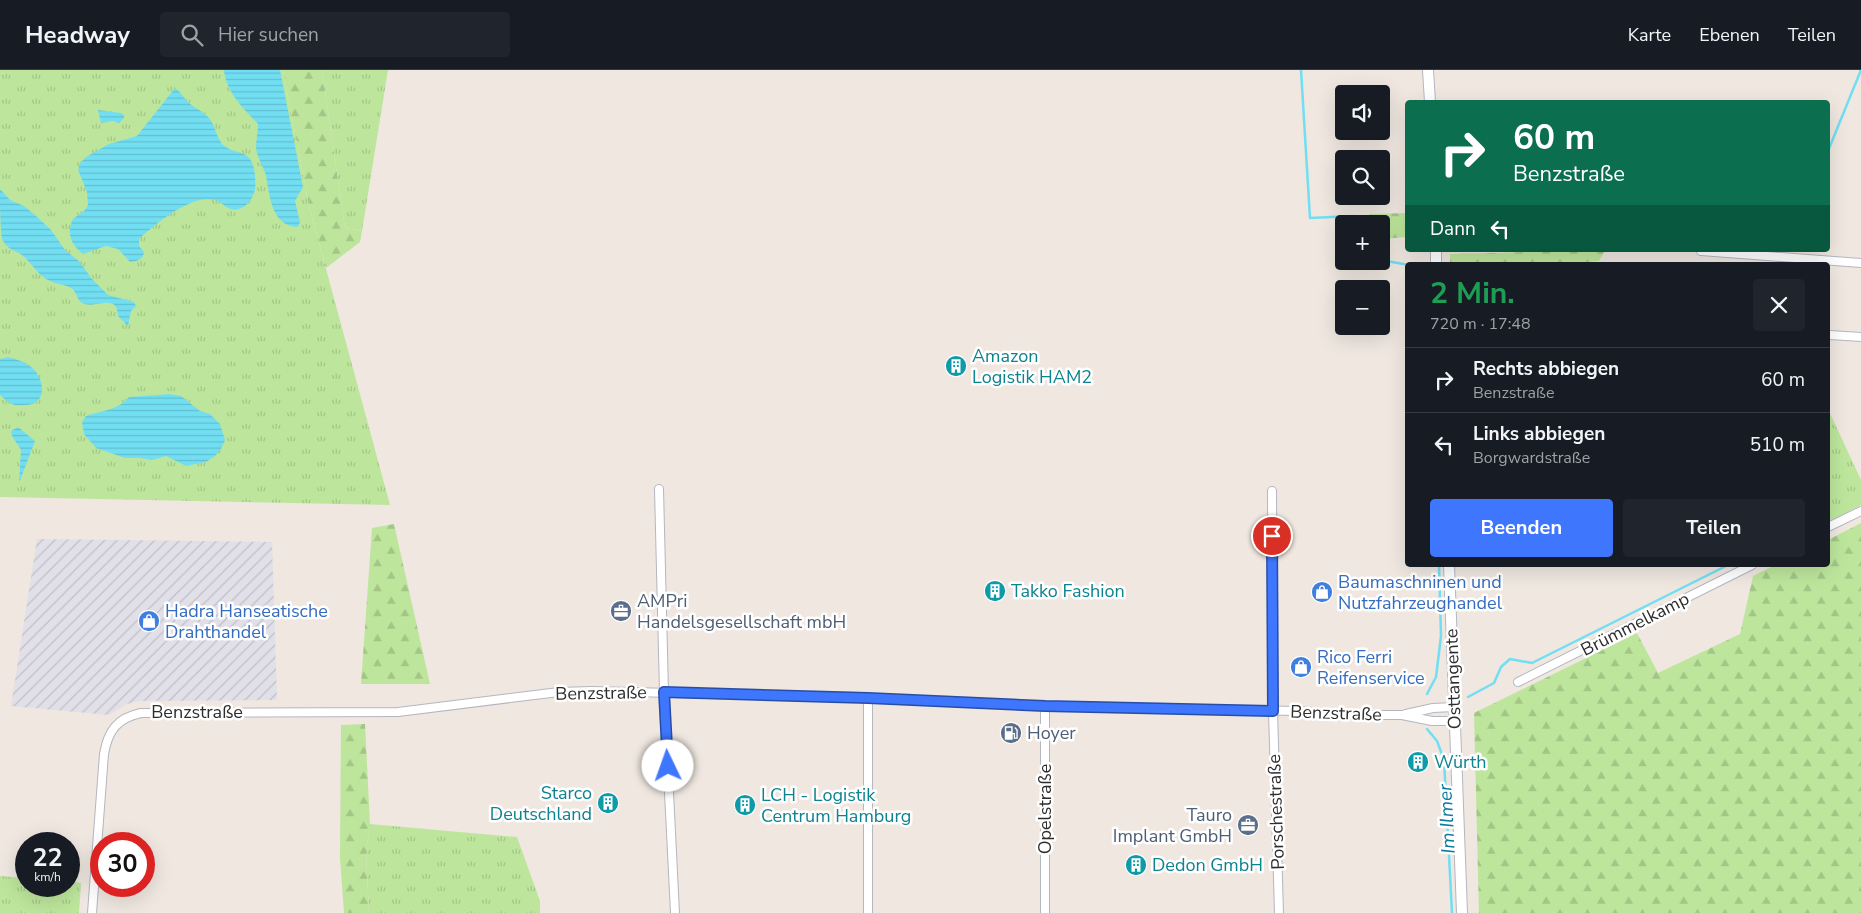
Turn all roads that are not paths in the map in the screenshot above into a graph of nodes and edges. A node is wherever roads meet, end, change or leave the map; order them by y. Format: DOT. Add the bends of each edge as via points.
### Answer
graph roads {
  1 [pos="1428,70"];
  2 [pos="1430,100"];
  3 [pos="1713,252"];
  4 [pos="1861,263"];
  5 [pos="1830,335"];
  6 [pos="1861,337"];
  7 [pos="659,489"];
  8 [pos="1272,491"];
  9 [pos="1861,511"];
  10 [pos="1830,527"];
  11 [pos="1448,567"];
  12 [pos="1748,567"];
  13 [pos="1518,682"];
  14 [pos="664,692"];
  15 [pos="868,698"];
  16 [pos="1045,706"];
  17 [pos="1454,707"];
  18 [pos="1273,711"];
  19 [pos="1402,715"];
  20 [pos="1454,721"];
  21 [pos="92,913"];
  22 [pos="676,913"];
  23 [pos="868,913"];
  24 [pos="1045,913"];
  25 [pos="1280,913"];
  26 [pos="1462,913"];
  1 -- 2 [label="street"];
  3 -- 4 [label="street"];
  5 -- 6 [label="street"];
  7 -- 14 [label="street"];
  8 -- 18 [label="street, Porschestraße"];
  9 -- 10 [label="street"];
  11 -- 17 [label="street, Osttangente"];
  12 -- 13 [label="street, Brümmelkamp"];
  14 -- 15 [label="street, Benzstraße"];
  14 -- 21 [label="street, Benzstraße" via="574,691 398,712 155,712 129,715 112,729 106,741"];
  14 -- 22 [label="street"];
  15 -- 16 [label="street, Benzstraße"];
  15 -- 23 [label="street"];
  16 -- 18 [label="street, Benzstraße"];
  16 -- 24 [label="street, Opelstraße"];
  17 -- 19 [label="street, Benzstraße"];
  17 -- 20 [label="street, Osttangente"];
  18 -- 19 [label="street, Benzstraße"];
  18 -- 25 [label="street, Porschestraße"];
  19 -- 20 [label="street, Benzstraße" via="1432,721"];
  20 -- 26 [label="street, Osttangente"];
}
